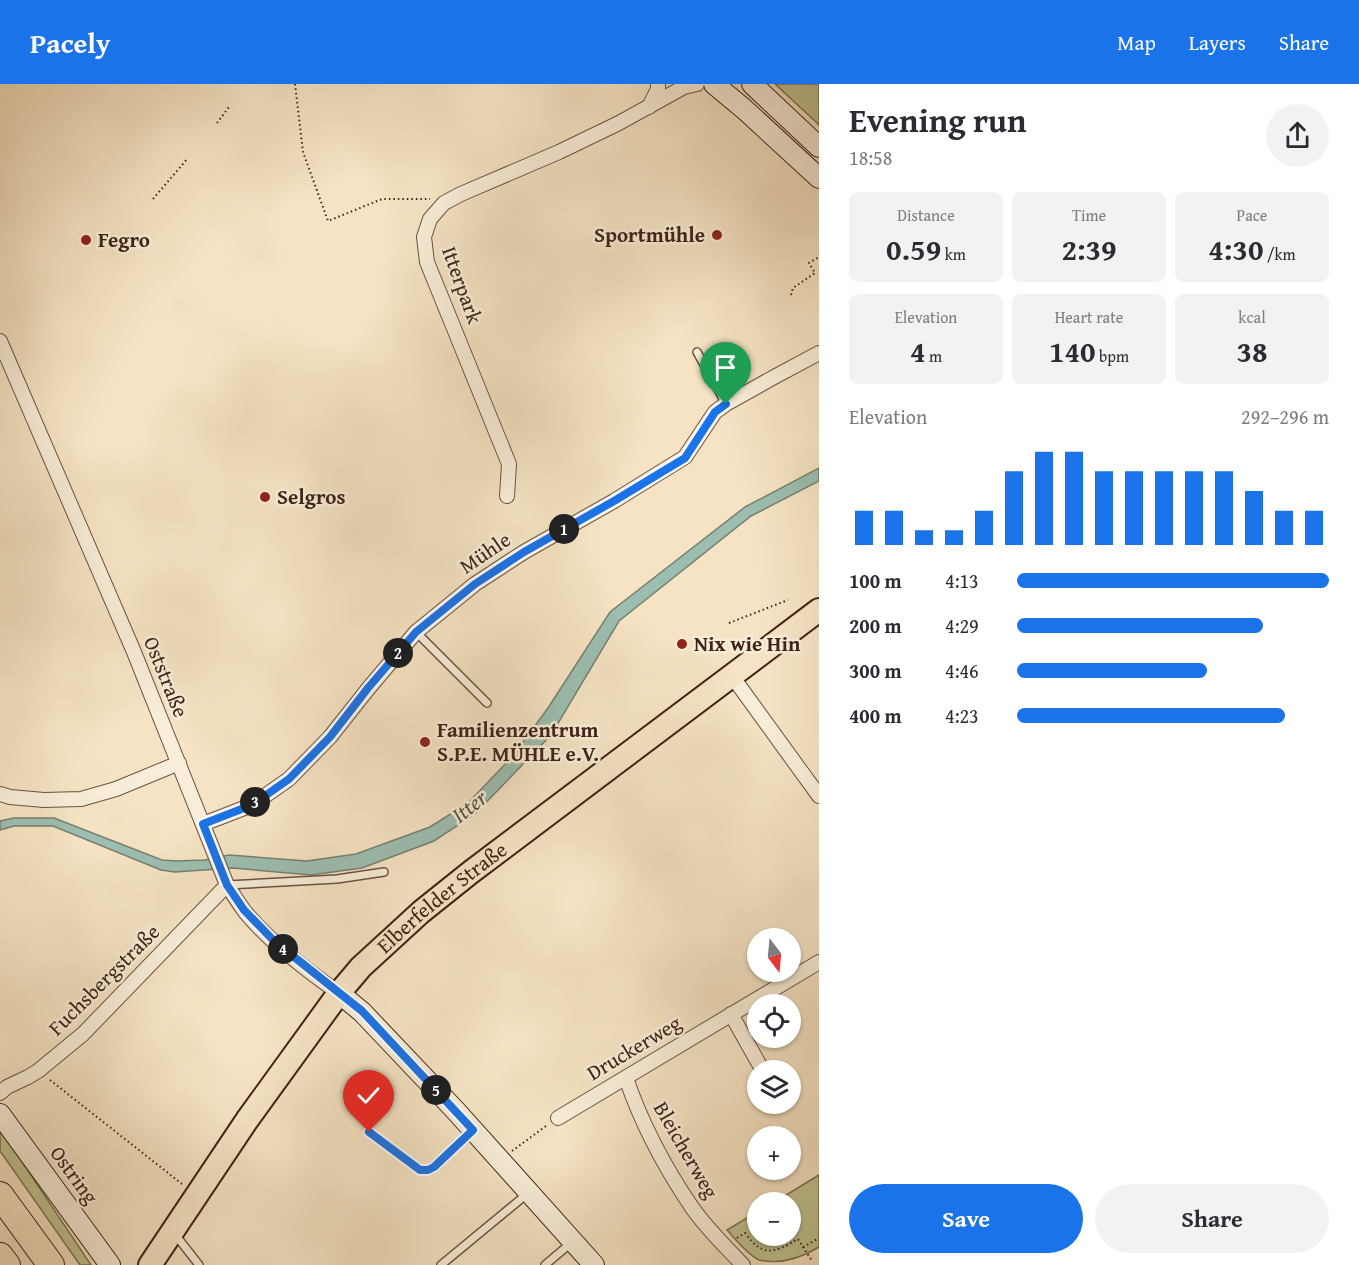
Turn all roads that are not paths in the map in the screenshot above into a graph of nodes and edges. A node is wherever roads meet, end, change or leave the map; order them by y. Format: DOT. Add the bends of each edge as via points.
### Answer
graph roads {
  1 [pos="658,84"];
  2 [pos="714,84"];
  3 [pos="752,84"];
  4 [pos="689,85"];
  5 [pos="649,107"];
  6 [pos="819,147"];
  7 [pos="819,178"];
  8 [pos="0,341"];
  9 [pos="697,352"];
  10 [pos="819,353"];
  11 [pos="726,404"];
  12 [pos="507,496"];
  13 [pos="819,610"];
  14 [pos="416,632"];
  15 [pos="732,676"];
  16 [pos="487,703"];
  17 [pos="179,763"];
  18 [pos="0,794"];
  19 [pos="819,796"];
  20 [pos="203,824"];
  21 [pos="384,872"];
  22 [pos="224,879"];
  23 [pos="819,962"];
  24 [pos="339,993"];
  25 [pos="731,1014"];
  26 [pos="757,1060"];
  27 [pos="626,1078"];
  28 [pos="0,1093"];
  29 [pos="1,1116"];
  30 [pos="558,1118"];
  31 [pos="473,1130"];
  32 [pos="369,1132"];
  33 [pos="529,1192"];
  34 [pos="0,1195"];
  35 [pos="173,1231"];
  36 [pos="573,1242"];
  37 [pos="0,1256"];
  38 [pos="108,1262"];
  39 [pos="7,1265"];
  40 [pos="51,1265"];
  41 [pos="150,1265"];
  42 [pos="200,1265"];
  43 [pos="441,1265"];
  44 [pos="545,1265"];
  45 [pos="594,1265"];
  46 [pos="743,1265"];
  1 -- 5 [label="street"];
  2 -- 7 [label="main road"];
  3 -- 6 [label="main road"];
  4 -- 5 [label="street, Itterpark"];
  5 -- 12 [label="street, Itterpark" via="560,153 452,198 429,219 424,237 427,262 509,464"];
  8 -- 17 [label="street, Oststraße"];
  9 -- 11 [label="lane"];
  10 -- 11 [label="street, Mühle"];
  11 -- 14 [label="street, Mühle" via="715,412 685,458 524,552 475,584"];
  13 -- 15 [label="main road, Elberfelder Straße"];
  14 -- 16 [label="lane"];
  14 -- 20 [label="street, Mühle" via="330,737 289,779 252,805"];
  15 -- 19 [label="street"];
  15 -- 24 [label="main road, Elberfelder Straße" via="421,912"];
  17 -- 18 [label="street" via="81,799 44,800"];
  17 -- 20 [label="street, Oststraße"];
  20 -- 22 [label="street, Oststraße"];
  21 -- 22 [label="lane" via="337,879"];
  22 -- 24 [label="street, Oststraße" via="265,933"];
  22 -- 28 [label="street, Fuchsbergstraße" via="83,1035 38,1071"];
  23 -- 25 [label="street, Druckerweg"];
  24 -- 31 [label="main road" via="362,1011"];
  24 -- 35 [label="main road, Elberfelder Straße"];
  25 -- 26 [label="street"];
  25 -- 27 [label="street, Druckerweg"];
  27 -- 30 [label="street, Druckerweg"];
  27 -- 46 [label="street, Bleicherweg" via="659,1153 691,1207"];
  29 -- 38 [label="main road, Ostring"];
  31 -- 32 [label="lane" via="434,1167 424,1171"];
  31 -- 33 [label="main road"];
  33 -- 36 [label="main road"];
  33 -- 43 [label="lane"];
  34 -- 40 [label="highway"];
  35 -- 41 [label="main road, Elberfelder Straße"];
  35 -- 42 [label="lane"];
  36 -- 44 [label="lane"];
  36 -- 45 [label="main road"];
  37 -- 39 [label="highway"];
}
